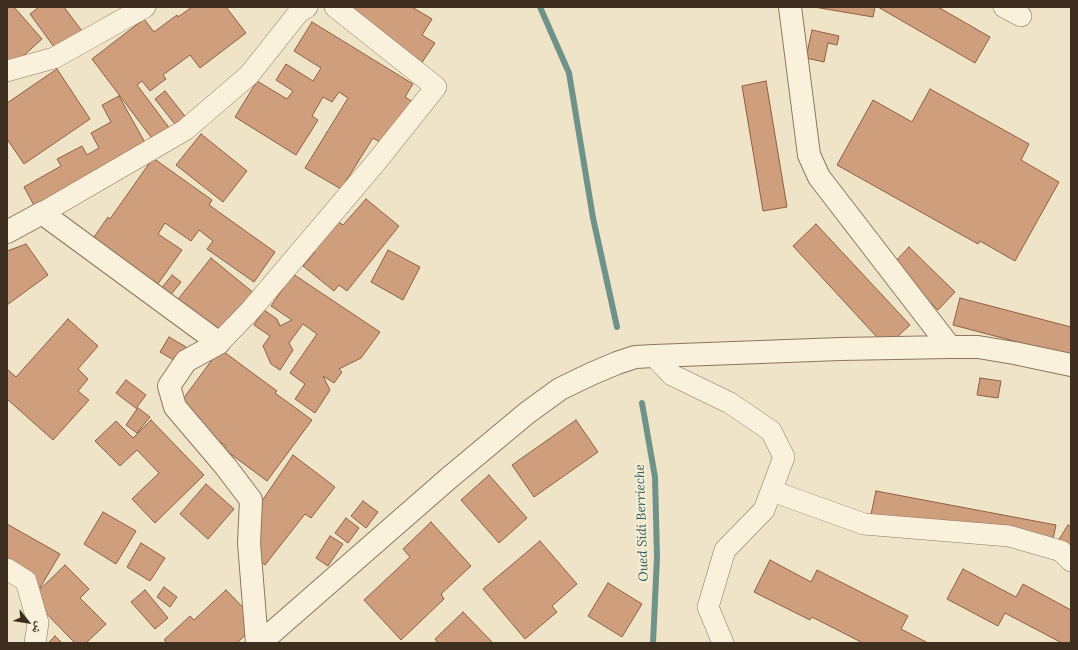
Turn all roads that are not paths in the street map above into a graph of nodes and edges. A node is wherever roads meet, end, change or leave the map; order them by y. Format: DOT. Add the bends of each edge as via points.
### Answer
graph roads {
  1 [pos="145,7"];
  2 [pos="307,7"];
  3 [pos="335,7"];
  4 [pos="790,7"];
  5 [pos="7,71"];
  6 [pos="42,213"];
  7 [pos="7,232"];
  8 [pos="218,343"];
  9 [pos="950,347"];
  10 [pos="654,356"];
  11 [pos="1071,365"];
  12 [pos="772,491"];
  13 [pos="1071,561"];
  14 [pos="7,569"];
  15 [pos="34,643"];
  16 [pos="259,643"];
  17 [pos="723,643"];
  1 -- 5 [label="street" via="54,58"];
  2 -- 6 [label="street" via="299,12 249,75 185,130"];
  3 -- 8 [label="street" via="436,87 378,161 266,293"];
  4 -- 9 [label="street" via="809,155 818,178"];
  6 -- 7 [label="street"];
  6 -- 8 [label="street"];
  8 -- 16 [label="street" via="186,361 169,386 175,407 226,466 251,500 248,543"];
  9 -- 10 [label="street"];
  9 -- 11 [label="street" via="978,347"];
  10 -- 12 [label="street" via="672,375 730,403 771,430 784,457"];
  10 -- 16 [label="street" via="617,363 560,389 527,413 425,499"];
  12 -- 13 [label="street" via="864,524 1009,536 1061,551"];
  12 -- 17 [label="street" via="764,510 725,550 708,607"];
  14 -- 15 [label="street" via="26,581 38,623"];
}
